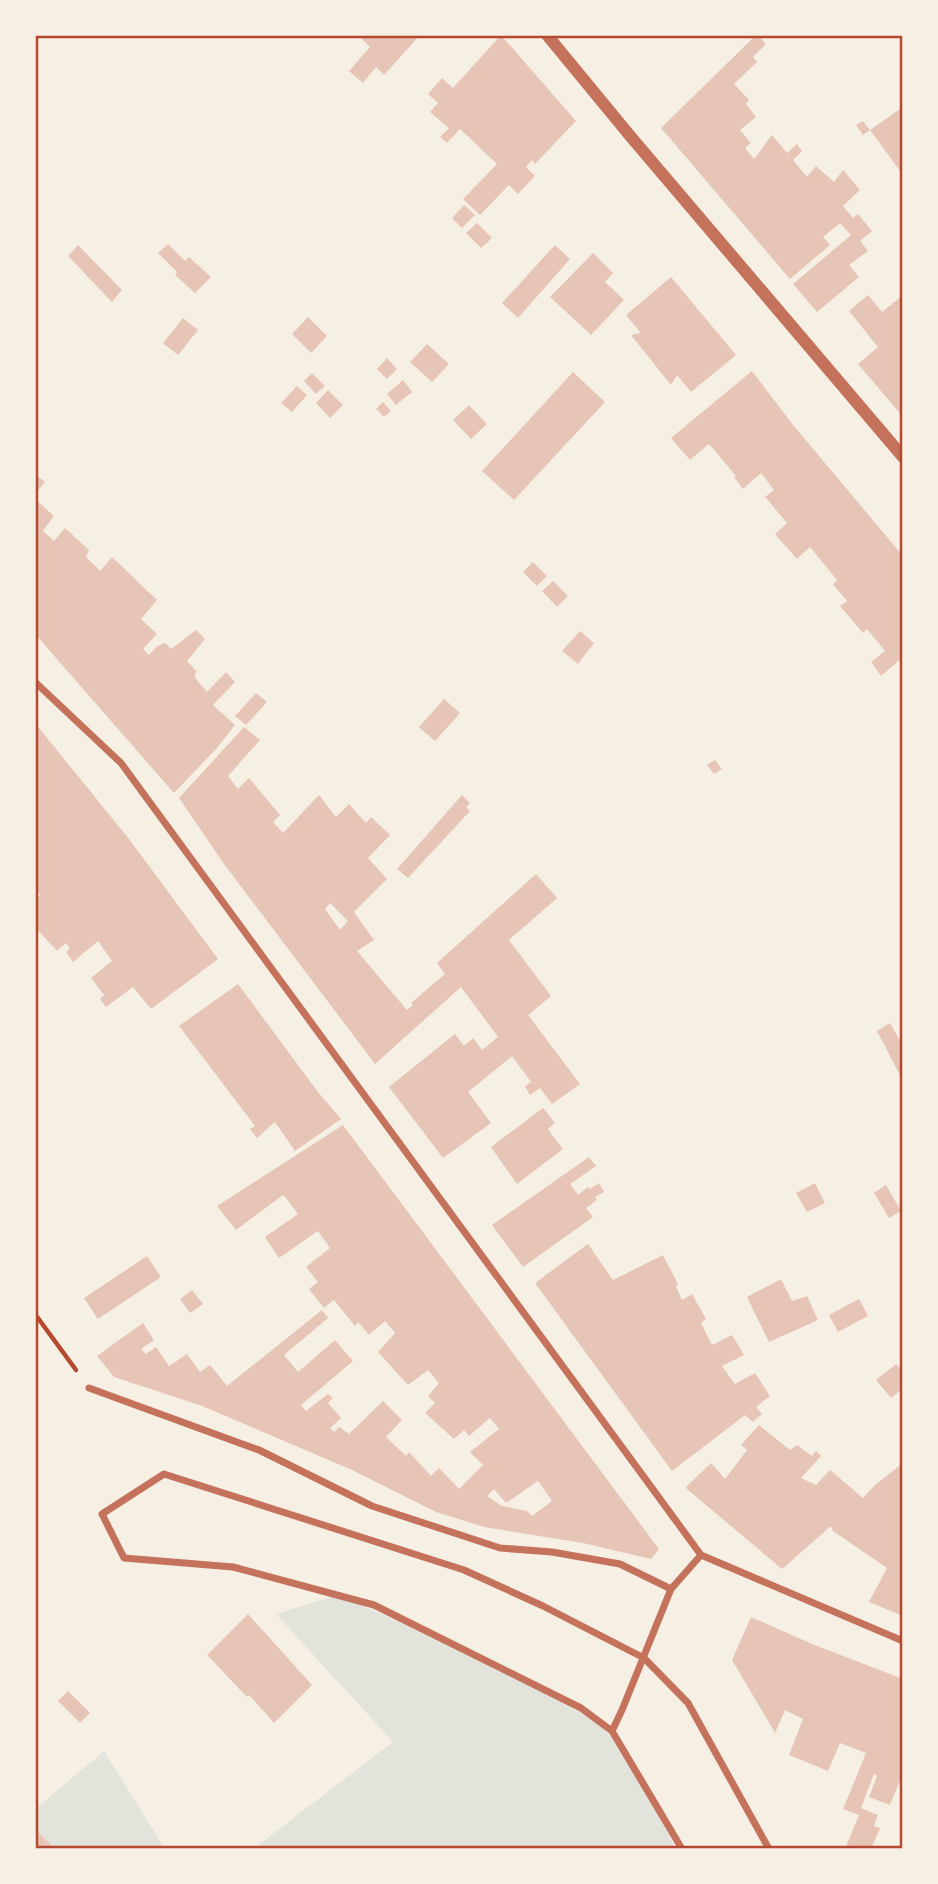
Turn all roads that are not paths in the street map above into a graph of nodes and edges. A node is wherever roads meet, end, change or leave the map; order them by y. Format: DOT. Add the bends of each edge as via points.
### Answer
graph roads {
  1 [pos="547,35"];
  2 [pos="903,457"];
  3 [pos="35,682"];
  4 [pos="89,1388"];
  5 [pos="701,1555"];
  6 [pos="671,1589"];
  7 [pos="903,1641"];
  8 [pos="644,1658"];
  9 [pos="612,1731"];
  10 [pos="682,1849"];
  11 [pos="769,1849"];
  1 -- 2 [label="street"];
  3 -- 5 [label="street" via="121,763"];
  4 -- 6 [label="street" via="259,1450 372,1506 500,1548 620,1564"];
  5 -- 6 [label="street"];
  5 -- 7 [label="street"];
  6 -- 8 [label="street"];
  8 -- 9 [label="street"];
  8 -- 9 [label="street" via="464,1570 164,1474 102,1514 124,1558 233,1567 374,1605 581,1708"];
  8 -- 11 [label="street" via="688,1703"];
  9 -- 10 [label="street"];
}
